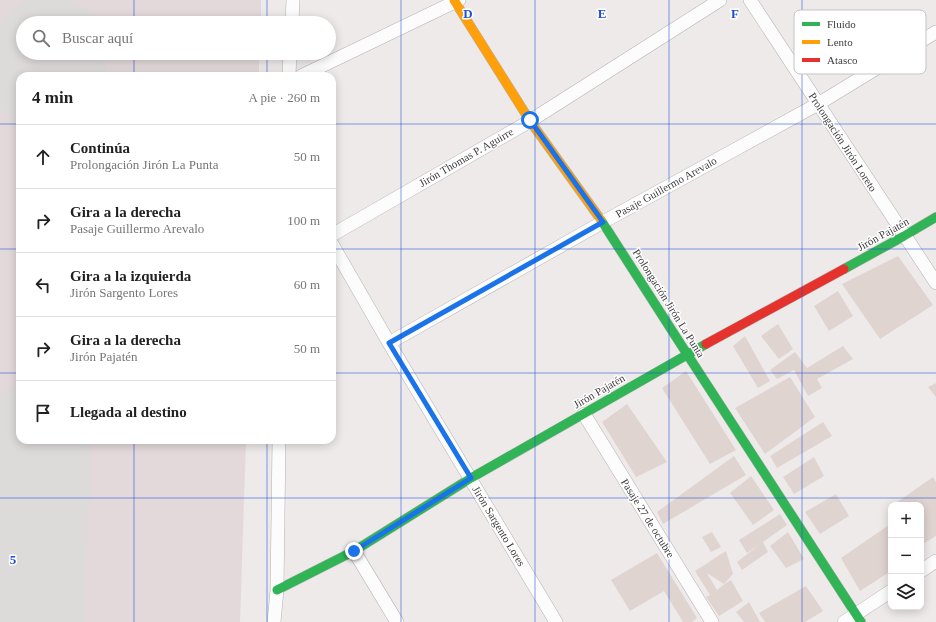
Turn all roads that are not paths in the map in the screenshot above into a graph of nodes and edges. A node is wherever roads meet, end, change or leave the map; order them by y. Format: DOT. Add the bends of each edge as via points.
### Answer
graph roads {
  1 [pos="293,0"];
  2 [pos="720,0"];
  3 [pos="750,0"];
  4 [pos="456,1"];
  5 [pos="292,16"];
  6 [pos="936,32"];
  7 [pos="926,38"];
  8 [pos="336,59"];
  9 [pos="290,60"];
  10 [pos="334,60"];
  11 [pos="794,67"];
  12 [pos="289,72"];
  13 [pos="309,72"];
  14 [pos="798,74"];
  15 [pos="867,74"];
  16 [pos="818,104"];
  17 [pos="530,120"];
  18 [pos="936,217"];
  19 [pos="603,222"];
  20 [pos="336,233"];
  21 [pos="904,236"];
  22 [pos="336,251"];
  23 [pos="936,283"];
  24 [pos="389,343"];
  25 [pos="687,354"];
  26 [pos="584,414"];
  27 [pos="279,444"];
  28 [pos="471,478"];
  29 [pos="354,551"];
  30 [pos="936,562"];
  31 [pos="924,569"];
  32 [pos="277,590"];
  33 [pos="888,593"];
  34 [pos="858,618"];
  35 [pos="274,622"];
  36 [pos="397,622"];
  37 [pos="556,622"];
  38 [pos="712,622"];
  39 [pos="844,622"];
  1 -- 5 [label="street"];
  2 -- 17 [label="street, Jirón Thomas P. Aguirre"];
  3 -- 11 [label="street, Prolongación Jirón Loreto"];
  4 -- 8 [label="street"];
  4 -- 17 [label="street, Prolongación Jirón La Punta"];
  6 -- 7 [label="street, Pasaje Guillermo Arevalo"];
  9 -- 12 [label="street"];
  10 -- 13 [label="street"];
  14 -- 16 [label="street, Prolongación Jirón Loreto"];
  15 -- 16 [label="street, Pasaje Guillermo Arevalo"];
  16 -- 19 [label="street, Pasaje Guillermo Arevalo"];
  16 -- 21 [label="street, Prolongación Jirón Loreto"];
  17 -- 19 [label="street, Prolongación Jirón La Punta"];
  17 -- 20 [label="street, Jirón Thomas P. Aguirre"];
  18 -- 21 [label="street, Jirón Pajatén"];
  19 -- 24 [label="street, Pasaje Guillermo Arevalo"];
  19 -- 25 [label="street, Prolongación Jirón La Punta"];
  21 -- 23 [label="street, Prolongación Jirón Loreto"];
  21 -- 25 [label="street, Jirón Pajatén"];
  22 -- 24 [label="street, Jirón Sargento Lores"];
  24 -- 28 [label="street, Jirón Sargento Lores"];
  25 -- 26 [label="street, Jirón Pajatén"];
  25 -- 34 [label="street, Prolongación Jirón La Punta"];
  26 -- 28 [label="street, Jirón Pajatén"];
  26 -- 38 [label="street, Pasaje 27 de octubre"];
  27 -- 32 [label="street"];
  28 -- 29 [label="street, Jirón Pajatén"];
  28 -- 37 [label="street, Jirón Sargento Lores"];
  29 -- 32 [label="street, Jirón Pajatén"];
  29 -- 36 [label="street"];
  30 -- 31 [label="street"];
  32 -- 35 [label="street"];
  33 -- 34 [label="street"];
  34 -- 39 [label="street"];
}
